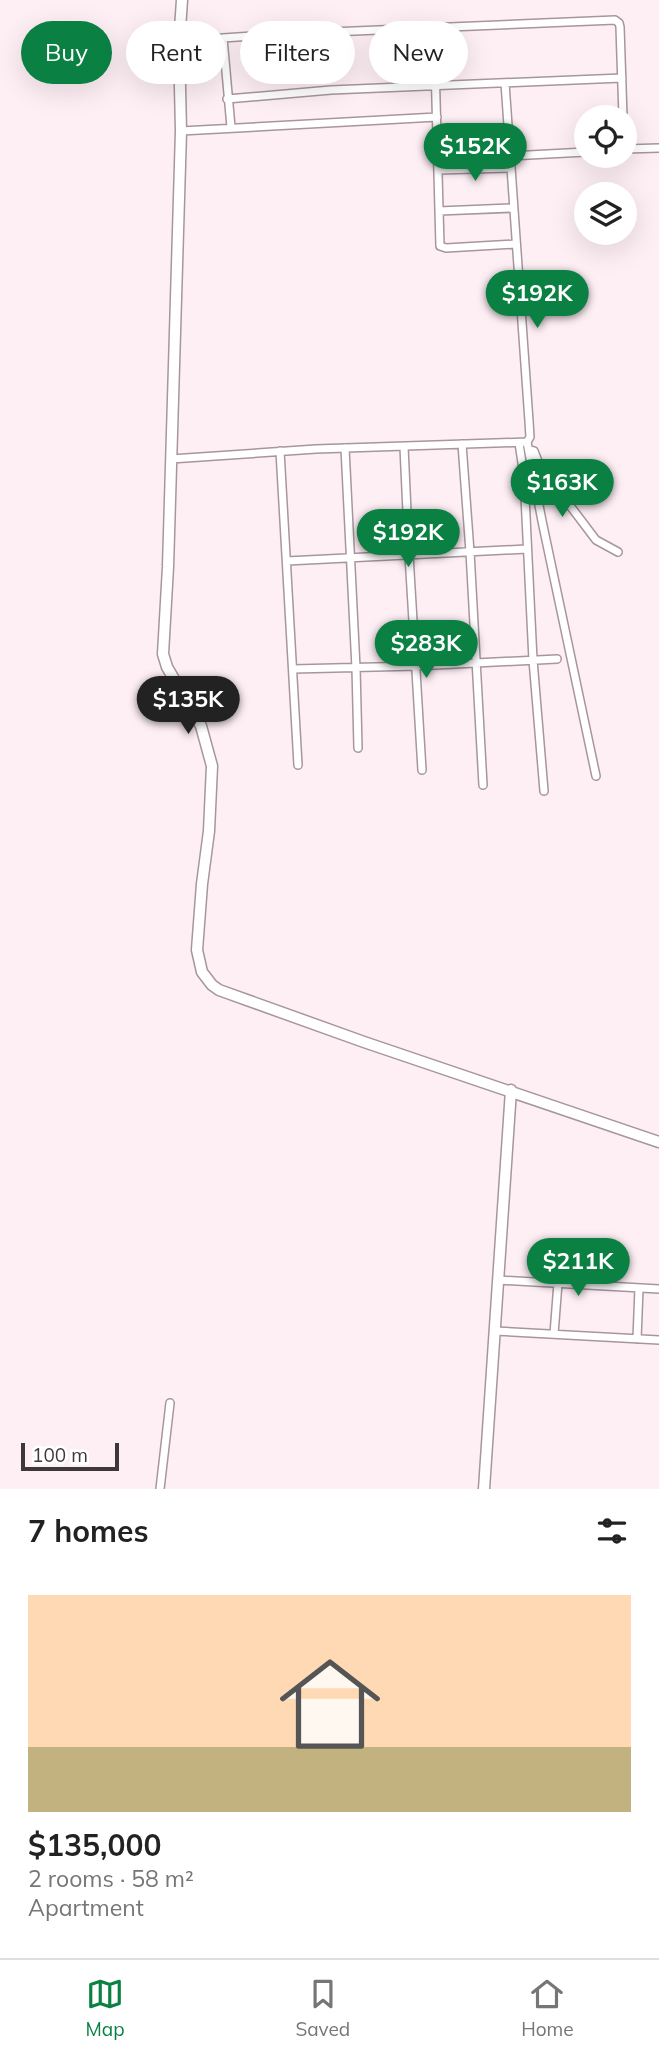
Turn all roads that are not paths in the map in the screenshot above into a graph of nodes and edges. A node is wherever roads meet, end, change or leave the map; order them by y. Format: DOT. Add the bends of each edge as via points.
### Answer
graph roads {
  1 [pos="182,0"];
  2 [pos="181,21"];
  3 [pos="468,26"];
  4 [pos="369,31"];
  5 [pos="226,38"];
  6 [pos="226,75"];
  7 [pos="622,78"];
  8 [pos="505,83"];
  9 [pos="180,84"];
  10 [pos="436,85"];
  11 [pos="228,99"];
  12 [pos="623,105"];
  13 [pos="437,117"];
  14 [pos="230,127"];
  15 [pos="181,131"];
  16 [pos="637,148"];
  17 [pos="659,148"];
  18 [pos="574,153"];
  19 [pos="510,156"];
  20 [pos="510,168"];
  21 [pos="438,170"];
  22 [pos="513,208"];
  23 [pos="439,211"];
  24 [pos="516,244"];
  25 [pos="462,444"];
  26 [pos="525,445"];
  27 [pos="404,447"];
  28 [pos="345,448"];
  29 [pos="280,451"];
  30 [pos="171,459"];
  31 [pos="545,481"];
  32 [pos="535,483"];
  33 [pos="527,549"];
  34 [pos="470,552"];
  35 [pos="618,552"];
  36 [pos="409,555"];
  37 [pos="350,559"];
  38 [pos="287,561"];
  39 [pos="558,659"];
  40 [pos="534,660"];
  41 [pos="475,663"];
  42 [pos="416,666"];
  43 [pos="356,668"];
  44 [pos="293,669"];
  45 [pos="358,748"];
  46 [pos="298,765"];
  47 [pos="422,770"];
  48 [pos="596,776"];
  49 [pos="483,785"];
  50 [pos="544,791"];
  51 [pos="511,1090"];
  52 [pos="659,1142"];
  53 [pos="498,1280"];
  54 [pos="558,1283"];
  55 [pos="639,1288"];
  56 [pos="659,1289"];
  57 [pos="495,1331"];
  58 [pos="554,1334"];
  59 [pos="637,1339"];
  60 [pos="659,1340"];
  61 [pos="170,1403"];
  62 [pos="160,1489"];
  63 [pos="484,1489"];
  1 -- 2 [label="street"];
  3 -- 7 [label="street" via="615,20 620,27"];
  4 -- 5 [label="street"];
  6 -- 11 [label="street"];
  7 -- 8 [label="street"];
  7 -- 12 [label="street"];
  8 -- 10 [label="street"];
  8 -- 19 [label="street"];
  9 -- 15 [label="street"];
  10 -- 11 [label="street"];
  10 -- 13 [label="street"];
  11 -- 14 [label="street"];
  13 -- 14 [label="street"];
  13 -- 21 [label="street"];
  14 -- 15 [label="street"];
  15 -- 30 [label="street"];
  16 -- 17 [label="street"];
  18 -- 19 [label="street"];
  19 -- 20 [label="street"];
  20 -- 21 [label="street"];
  20 -- 22 [label="street"];
  21 -- 23 [label="street"];
  22 -- 23 [label="street"];
  22 -- 24 [label="street"];
  23 -- 24 [label="street" via="443,248"];
  24 -- 26 [label="street" via="530,437"];
  25 -- 26 [label="street"];
  25 -- 27 [label="street"];
  25 -- 34 [label="street"];
  26 -- 31 [label="street" via="534,451"];
  26 -- 32 [label="street"];
  26 -- 33 [label="street"];
  27 -- 28 [label="street"];
  27 -- 36 [label="street"];
  28 -- 29 [label="street"];
  28 -- 37 [label="street"];
  29 -- 30 [label="street"];
  29 -- 38 [label="street"];
  30 -- 51 [label="street" via="163,659 201,726 213,771 197,950 202,972 219,990"];
  31 -- 32 [label="street"];
  31 -- 35 [label="street" via="590,535"];
  32 -- 48 [label="street"];
  33 -- 34 [label="street"];
  33 -- 40 [label="street"];
  34 -- 36 [label="street"];
  34 -- 41 [label="street"];
  36 -- 37 [label="street"];
  36 -- 42 [label="street"];
  37 -- 38 [label="street"];
  37 -- 43 [label="street"];
  38 -- 44 [label="street"];
  39 -- 40 [label="street"];
  40 -- 41 [label="street"];
  40 -- 50 [label="street"];
  41 -- 42 [label="street"];
  41 -- 49 [label="street"];
  42 -- 43 [label="street"];
  42 -- 47 [label="street"];
  43 -- 44 [label="street"];
  43 -- 45 [label="street"];
  44 -- 46 [label="street"];
  51 -- 52 [label="street"];
  51 -- 53 [label="street"];
  53 -- 54 [label="street"];
  53 -- 57 [label="street"];
  54 -- 55 [label="street"];
  54 -- 58 [label="street"];
  55 -- 56 [label="street"];
  55 -- 59 [label="street"];
  57 -- 58 [label="street"];
  57 -- 63 [label="street"];
  58 -- 59 [label="street"];
  59 -- 60 [label="street"];
  61 -- 62 [label="street"];
}
